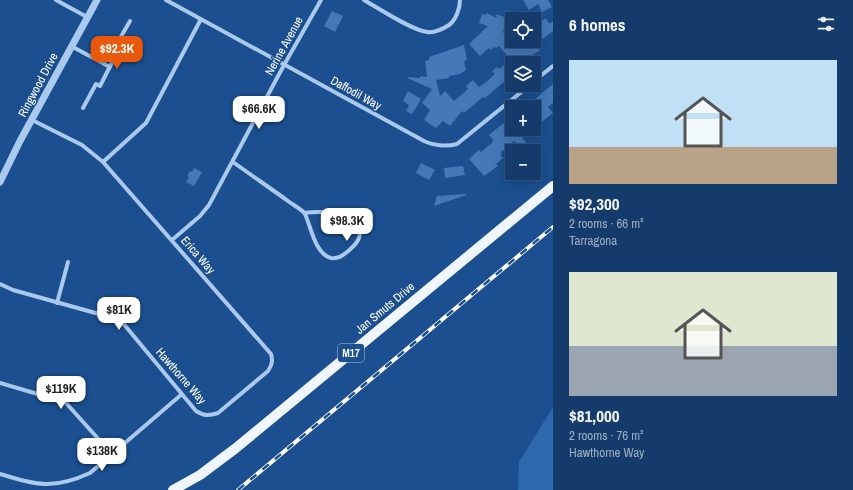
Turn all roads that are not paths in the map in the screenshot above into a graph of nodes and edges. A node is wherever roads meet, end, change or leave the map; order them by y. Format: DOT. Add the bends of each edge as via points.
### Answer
graph roads {
  1 [pos="56,0"];
  2 [pos="97,0"];
  3 [pos="166,0"];
  4 [pos="322,0"];
  5 [pos="364,0"];
  6 [pos="460,0"];
  7 [pos="88,18"];
  8 [pos="201,19"];
  9 [pos="130,21"];
  10 [pos="71,46"];
  11 [pos="284,65"];
  12 [pos="553,66"];
  13 [pos="110,67"];
  14 [pos="541,75"];
  15 [pos="521,92"];
  16 [pos="83,108"];
  17 [pos="32,120"];
  18 [pos="103,162"];
  19 [pos="233,162"];
  20 [pos="0,182"];
  21 [pos="553,186"];
  22 [pos="304,213"];
  23 [pos="172,240"];
  24 [pos="68,262"];
  25 [pos="0,284"];
  26 [pos="57,303"];
  27 [pos="0,383"];
  28 [pos="182,394"];
  29 [pos="209,416"];
  30 [pos="111,453"];
  31 [pos="0,474"];
  32 [pos="173,490"];
  1 -- 7 [label="street"];
  2 -- 7 [label="street, Ringwood Drive"];
  3 -- 8 [label="street, Daffodil Way"];
  4 -- 11 [label="street, Nerine Avenue"];
  5 -- 6 [label="street" via="417,29 435,32 452,23"];
  7 -- 10 [label="street, Ringwood Drive"];
  8 -- 11 [label="street, Daffodil Way"];
  8 -- 18 [label="street" via="146,123"];
  9 -- 13 [label="street" via="115,47 119,49"];
  10 -- 13 [label="street"];
  10 -- 17 [label="street, Ringwood Drive"];
  11 -- 15 [label="street, Daffodil Way" via="435,146 457,144"];
  11 -- 19 [label="street, Nerine Avenue"];
  12 -- 14 [label="street"];
  13 -- 16 [label="street" via="100,86 96,84"];
  17 -- 18 [label="street, Erica Way" via="82,145"];
  17 -- 20 [label="street, Ringwood Drive"];
  18 -- 23 [label="street, Erica Way"];
  19 -- 22 [label="street"];
  19 -- 23 [label="street, Nerine Avenue" via="205,211"];
  21 -- 32 [label="main road, Jan Smuts Drive / M17" via="236,448 200,475"];
  22 -- 22 [label="street" via="328,212 353,220 359,230 359,240 338,258 329,258 319,248"];
  23 -- 29 [label="street, Erica Way" via="271,354 273,360 268,371 218,413"];
  24 -- 26 [label="street"];
  25 -- 26 [label="street, Hawthorne Way"];
  26 -- 28 [label="street, Hawthorne Way" via="122,322"];
  27 -- 30 [label="street" via="66,403"];
  28 -- 29 [label="street, Hawthorne Way" via="196,411"];
  28 -- 30 [label="street"];
  30 -- 31 [label="street" via="90,472 63,483 36,484"];
}
